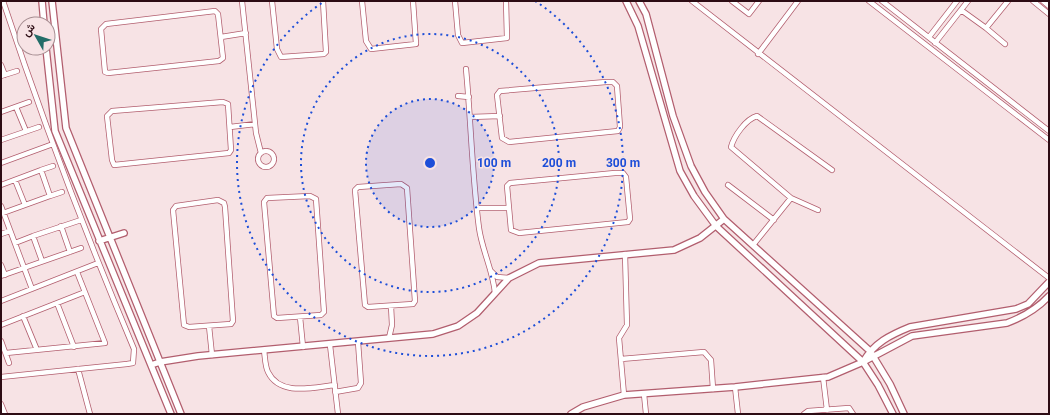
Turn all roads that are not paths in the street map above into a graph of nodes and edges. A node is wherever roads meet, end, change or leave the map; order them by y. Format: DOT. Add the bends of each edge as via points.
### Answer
graph roads {
  1 [pos="3,1"];
  2 [pos="42,1"];
  3 [pos="52,1"];
  4 [pos="242,1"];
  5 [pos="272,1"];
  6 [pos="323,1"];
  7 [pos="362,1"];
  8 [pos="413,1"];
  9 [pos="454,1"];
  10 [pos="506,1"];
  11 [pos="626,1"];
  12 [pos="639,1"];
  13 [pos="692,1"];
  14 [pos="732,1"];
  15 [pos="759,1"];
  16 [pos="798,1"];
  17 [pos="869,1"];
  18 [pos="882,1"];
  19 [pos="957,1"];
  20 [pos="968,1"];
  21 [pos="1008,1"];
  22 [pos="1033,1"];
  23 [pos="1043,1"];
  24 [pos="1049,6"];
  25 [pos="961,10"];
  26 [pos="1049,14"];
  27 [pos="43,16"];
  28 [pos="986,28"];
  29 [pos="246,33"];
  30 [pos="221,37"];
  31 [pos="929,37"];
  32 [pos="935,43"];
  33 [pos="1005,44"];
  34 [pos="758,54"];
  35 [pos="47,56"];
  36 [pos="1,64"];
  37 [pos="466,69"];
  38 [pos="17,71"];
  39 [pos="3,76"];
  40 [pos="458,96"];
  41 [pos="469,97"];
  42 [pos="29,102"];
  43 [pos="16,107"];
  44 [pos="1,112"];
  45 [pos="500,116"];
  46 [pos="470,118"];
  47 [pos="255,124"];
  48 [pos="38,127"];
  49 [pos="230,127"];
  50 [pos="26,131"];
  51 [pos="1049,131"];
  52 [pos="1,140"];
  53 [pos="1049,140"];
  54 [pos="53,144"];
  55 [pos="261,153"];
  56 [pos="1,163"];
  57 [pos="54,166"];
  58 [pos="41,170"];
  59 [pos="832,170"];
  60 [pos="15,180"];
  61 [pos="1,185"];
  62 [pos="728,185"];
  63 [pos="62,192"];
  64 [pos="50,196"];
  65 [pos="791,198"];
  66 [pos="25,205"];
  67 [pos="1,206"];
  68 [pos="477,208"];
  69 [pos="509,208"];
  70 [pos="818,210"];
  71 [pos="4,213"];
  72 [pos="724,219"];
  73 [pos="81,220"];
  74 [pos="774,220"];
  75 [pos="61,226"];
  76 [pos="716,226"];
  77 [pos="10,231"];
  78 [pos="124,232"];
  79 [pos="1,234"];
  80 [pos="33,236"];
  81 [pos="110,238"];
  82 [pos="100,242"];
  83 [pos="16,245"];
  84 [pos="753,245"];
  85 [pos="81,248"];
  86 [pos="70,252"];
  87 [pos="625,254"];
  88 [pos="42,261"];
  89 [pos="98,263"];
  90 [pos="1,264"];
  91 [pos="24,267"];
  92 [pos="488,267"];
  93 [pos="77,272"];
  94 [pos="3,276"];
  95 [pos="509,278"];
  96 [pos="1049,278"];
  97 [pos="1049,282"];
  98 [pos="32,289"];
  99 [pos="85,292"];
  100 [pos="494,293"];
  101 [pos="1049,296"];
  102 [pos="1,301"];
  103 [pos="57,303"];
  104 [pos="391,306"];
  105 [pos="24,316"];
  106 [pos="300,317"];
  107 [pos="1,325"];
  108 [pos="209,326"];
  109 [pos="389,338"];
  110 [pos="1,342"];
  111 [pos="358,342"];
  112 [pos="330,345"];
  113 [pos="74,347"];
  114 [pos="303,347"];
  115 [pos="36,350"];
  116 [pos="264,350"];
  117 [pos="870,351"];
  118 [pos="6,353"];
  119 [pos="212,355"];
  120 [pos="874,356"];
  121 [pos="621,359"];
  122 [pos="160,362"];
  123 [pos="862,362"];
  124 [pos="9,363"];
  125 [pos="151,365"];
  126 [pos="78,369"];
  127 [pos="1,377"];
  128 [pos="823,377"];
  129 [pos="335,385"];
  130 [pos="735,387"];
  131 [pos="713,389"];
  132 [pos="335,392"];
  133 [pos="644,394"];
  134 [pos="624,395"];
  135 [pos="1,404"];
  136 [pos="827,410"];
  137 [pos="5,414"];
  138 [pos="90,414"];
  139 [pos="171,414"];
  140 [pos="181,414"];
  141 [pos="338,414"];
  142 [pos="571,414"];
  143 [pos="646,414"];
  144 [pos="738,414"];
  145 [pos="804,414"];
  146 [pos="853,414"];
  147 [pos="893,414"];
  148 [pos="904,414"];
  1 -- 54 [label="street"];
  2 -- 27 [label="street"];
  3 -- 81 [label="street" via="66,128"];
  4 -- 29 [label="street"];
  5 -- 6 [label="street" via="277,49 281,57 326,52"];
  7 -- 8 [label="street" via="366,41 371,49 416,44"];
  9 -- 10 [label="street" via="458,35 462,43 508,38"];
  11 -- 76 [label="street" via="638,26 680,171"];
  12 -- 72 [label="street" via="646,14 673,116 691,166"];
  13 -- 34 [label="street"];
  14 -- 15 [label="street" via="749,14"];
  16 -- 34 [label="street"];
  17 -- 53 [label="street"];
  18 -- 31 [label="street"];
  19 -- 31 [label="street"];
  20 -- 25 [label="street"];
  21 -- 28 [label="street"];
  22 -- 26 [label="street"];
  23 -- 24 [label="street"];
  25 -- 28 [label="street"];
  25 -- 32 [label="street"];
  28 -- 33 [label="street"];
  29 -- 30 [label="street"];
  29 -- 47 [label="street"];
  30 -- 30 [label="street" via="223,58 219,61 105,72 101,30 106,24 215,11 218,14"];
  31 -- 32 [label="street"];
  32 -- 51 [label="street"];
  34 -- 96 [label="street"];
  35 -- 82 [label="street" via="55,132"];
  36 -- 39 [label="street"];
  37 -- 41 [label="street"];
  38 -- 39 [label="street"];
  40 -- 41 [label="street"];
  41 -- 46 [label="street"];
  42 -- 43 [label="street"];
  43 -- 44 [label="street"];
  43 -- 50 [label="street"];
  45 -- 45 [label="street" via="502,138 509,142 614,132 620,128 617,86 614,82 503,90 498,94"];
  45 -- 46 [label="street"];
  46 -- 68 [label="street"];
  47 -- 49 [label="street"];
  47 -- 55 [label="street"];
  48 -- 50 [label="street"];
  49 -- 49 [label="street" via="231,150 225,154 114,165 107,116 112,111 223,102 228,104"];
  50 -- 52 [label="street"];
  54 -- 56 [label="street"];
  54 -- 73 [label="street"];
  57 -- 58 [label="street"];
  58 -- 60 [label="street"];
  58 -- 64 [label="street"];
  59 -- 65 [label="street" via="761,117 751,118 732,142 731,147"];
  60 -- 61 [label="street"];
  60 -- 66 [label="street"];
  62 -- 74 [label="street"];
  63 -- 64 [label="street"];
  64 -- 66 [label="street"];
  65 -- 70 [label="street"];
  65 -- 74 [label="street"];
  66 -- 71 [label="street"];
  67 -- 71 [label="street"];
  68 -- 69 [label="street"];
  68 -- 92 [label="street"];
  69 -- 69 [label="street" via="511,230 518,233 624,224 630,219 626,177 623,173 513,182 507,186"];
  71 -- 77 [label="street"];
  72 -- 76 [label="street"];
  72 -- 84 [label="street"];
  73 -- 75 [label="street"];
  73 -- 89 [label="street"];
  74 -- 84 [label="street"];
  75 -- 80 [label="street"];
  75 -- 86 [label="street"];
  76 -- 87 [label="street" via="690,245 674,250"];
  76 -- 123 [label="street"];
  77 -- 79 [label="street"];
  77 -- 83 [label="street"];
  78 -- 81 [label="street"];
  80 -- 83 [label="street"];
  80 -- 88 [label="street"];
  81 -- 82 [label="street"];
  81 -- 122 [label="street"];
  82 -- 125 [label="street"];
  83 -- 91 [label="street"];
  84 -- 117 [label="street"];
  85 -- 86 [label="street"];
  86 -- 88 [label="street"];
  87 -- 95 [label="street" via="539,263"];
  87 -- 121 [label="street" via="627,325 619,338"];
  88 -- 91 [label="street"];
  89 -- 93 [label="street"];
  89 -- 126 [label="street" via="134,349 134,360 133,363 127,364"];
  90 -- 94 [label="street"];
  91 -- 94 [label="street"];
  91 -- 98 [label="street"];
  92 -- 95 [label="street" via="497,277"];
  92 -- 100 [label="street" via="494,281"];
  93 -- 98 [label="street"];
  93 -- 99 [label="street"];
  95 -- 100 [label="street"];
  97 -- 117 [label="street" via="1028,304 1016,309 910,327 894,333"];
  98 -- 102 [label="street"];
  99 -- 103 [label="street"];
  99 -- 113 [label="street" via="105,344"];
  100 -- 109 [label="street" via="477,313 458,326 433,334"];
  101 -- 120 [label="street" via="1032,311 1007,323 912,336"];
  103 -- 105 [label="street"];
  103 -- 113 [label="street"];
  104 -- 104 [label="street" via="371,308 365,305 355,194 358,187 401,184 407,188 416,298 412,304"];
  104 -- 109 [label="street" via="392,326"];
  105 -- 107 [label="street"];
  105 -- 115 [label="street"];
  106 -- 106 [label="street" via="280,319 274,316 264,205 267,198 310,196 316,199 325,309 322,315"];
  106 -- 114 [label="street"];
  108 -- 108 [label="street" via="189,327 184,324 173,213 176,206 218,200 224,203 225,207 234,317 231,324"];
  108 -- 119 [label="street"];
  109 -- 111 [label="street"];
  110 -- 118 [label="street"];
  111 -- 112 [label="street"];
  111 -- 132 [label="street" via="361,383 358,388"];
  112 -- 114 [label="street"];
  112 -- 129 [label="street"];
  113 -- 115 [label="street"];
  114 -- 116 [label="street"];
  115 -- 118 [label="street"];
  116 -- 119 [label="street"];
  116 -- 129 [label="street" via="268,371 281,385 291,389"];
  117 -- 120 [label="street"];
  117 -- 123 [label="street"];
  118 -- 124 [label="street"];
  119 -- 122 [label="street"];
  120 -- 123 [label="street"];
  120 -- 148 [label="street"];
  121 -- 131 [label="street" via="704,352 711,360"];
  121 -- 134 [label="street"];
  122 -- 125 [label="street"];
  122 -- 140 [label="street"];
  123 -- 128 [label="street" via="837,374"];
  123 -- 147 [label="street"];
  125 -- 139 [label="street"];
  126 -- 127 [label="street"];
  126 -- 138 [label="street"];
  128 -- 130 [label="street"];
  128 -- 136 [label="street"];
  129 -- 132 [label="street"];
  130 -- 131 [label="street"];
  130 -- 144 [label="street"];
  131 -- 133 [label="street"];
  132 -- 141 [label="street"];
  133 -- 134 [label="street"];
  133 -- 143 [label="street"];
  134 -- 142 [label="street" via="582,407"];
  135 -- 137 [label="street"];
  136 -- 145 [label="street" via="808,411"];
  136 -- 146 [label="street" via="849,408"];
}
